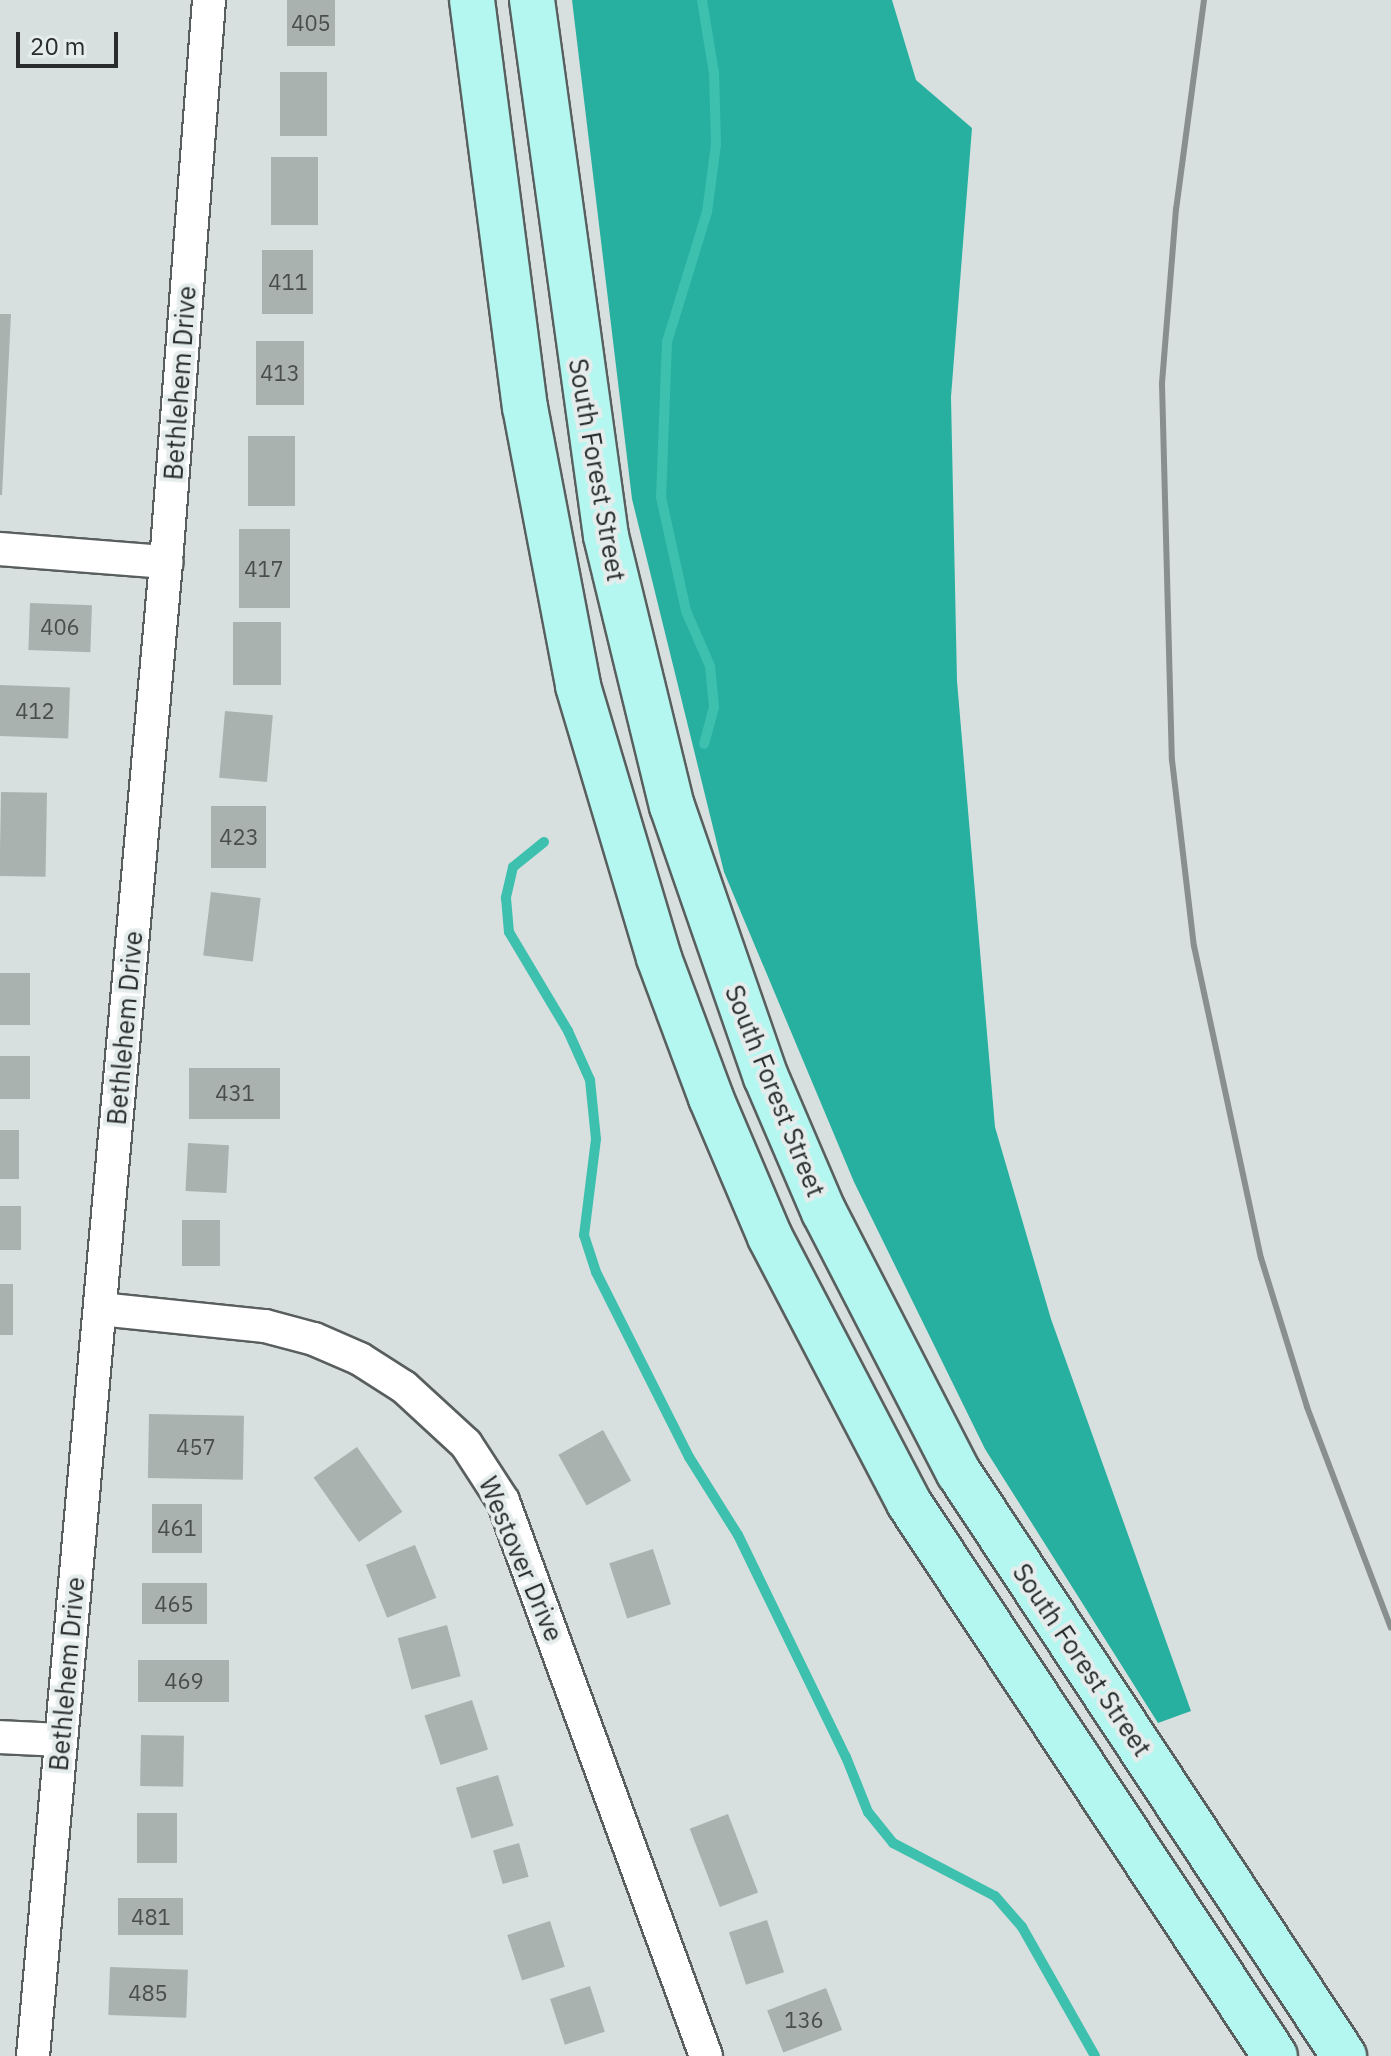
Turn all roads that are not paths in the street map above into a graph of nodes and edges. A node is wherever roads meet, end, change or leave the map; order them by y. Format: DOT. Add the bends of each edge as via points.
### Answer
graph roads {
  1 [pos="209,0"];
  2 [pos="472,0"];
  3 [pos="532,0"];
  4 [pos="0,549"];
  5 [pos="166,562"];
  6 [pos="100,1309"];
  7 [pos="0,1737"];
  8 [pos="61,1740"];
  9 [pos="33,2056"];
  10 [pos="706,2056"];
  11 [pos="1275,2056"];
  12 [pos="1344,2056"];
  1 -- 5 [label="street, Bethlehem Drive"];
  2 -- 11 [label="street" via="525,407 578,686 644,913 711,1098 770,1237 909,1503"];
  3 -- 12 [label="street, South Forest Street" via="583,399 609,551 672,806 766,1077 830,1225 959,1473"];
  4 -- 5 [label="street"];
  5 -- 6 [label="street, Bethlehem Drive"];
  6 -- 8 [label="street, Bethlehem Drive"];
  6 -- 10 [label="street, Westover Drive" via="265,1326 314,1339 404,1387 466,1444 503,1501"];
  7 -- 8 [label="street"];
  8 -- 9 [label="street, Bethlehem Drive"];
}
